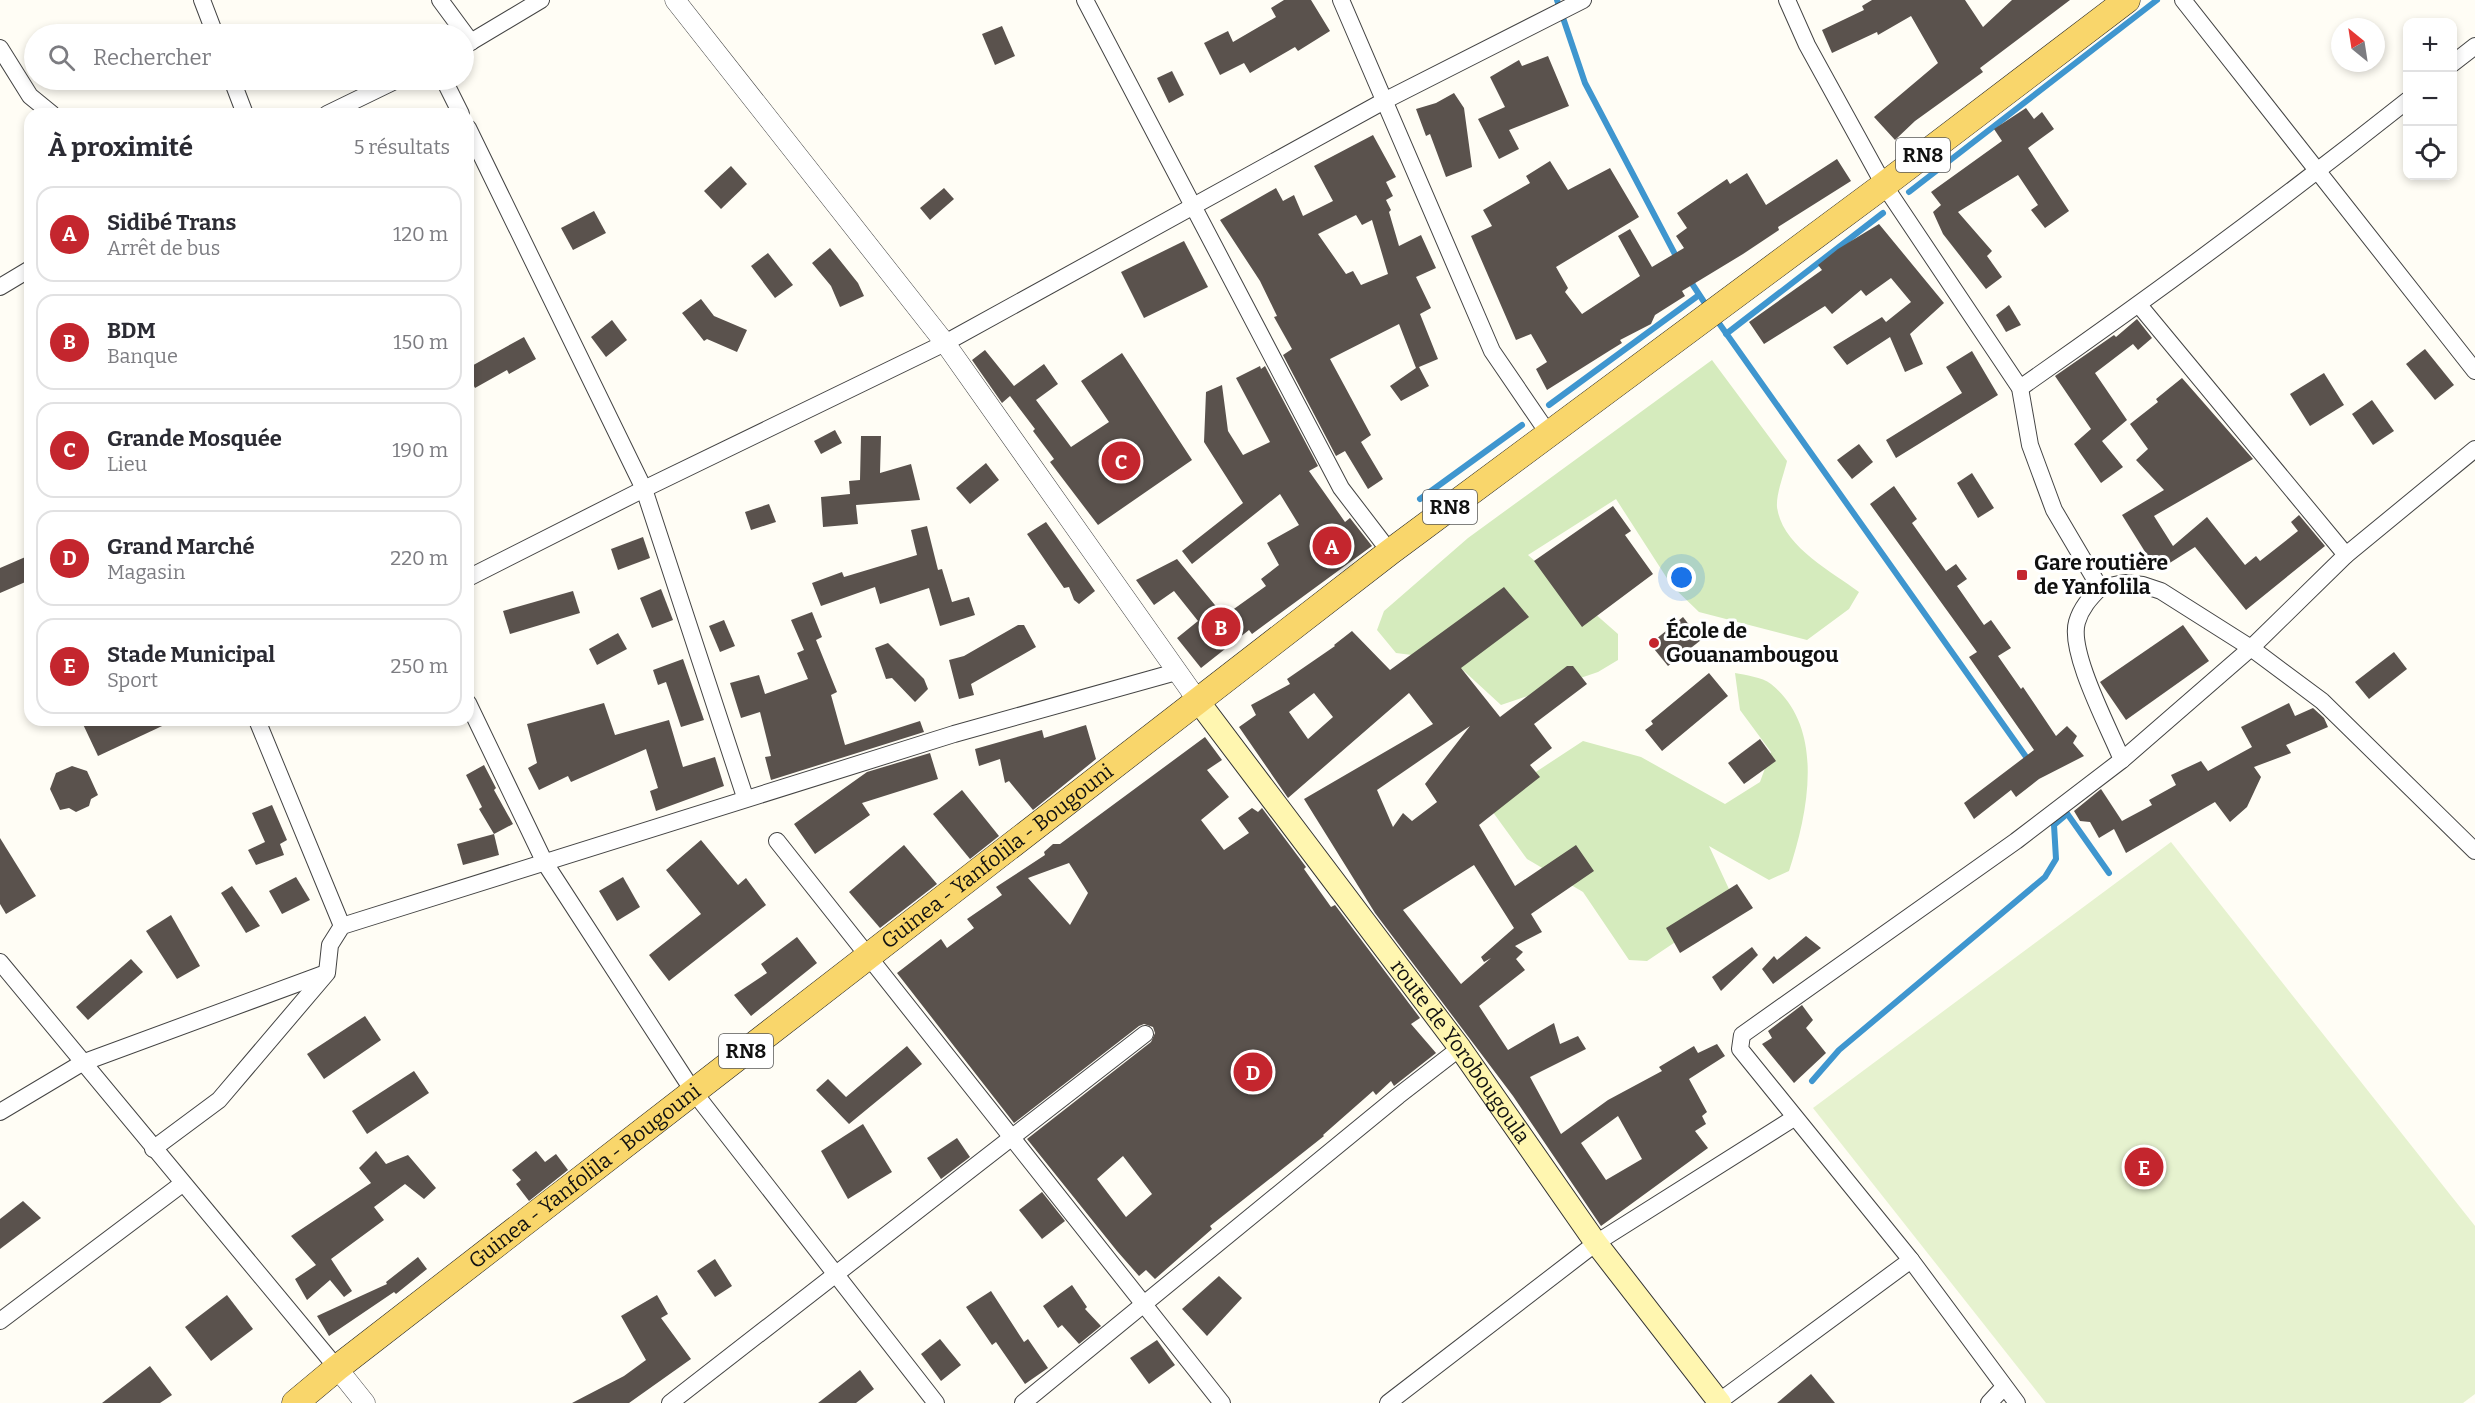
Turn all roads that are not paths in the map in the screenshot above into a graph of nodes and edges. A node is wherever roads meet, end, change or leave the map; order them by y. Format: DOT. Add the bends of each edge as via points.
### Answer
graph roads {
  1 [pos="202,0"];
  2 [pos="440,0"];
  3 [pos="541,0"];
  4 [pos="675,0"];
  5 [pos="1084,0"];
  6 [pos="1341,0"];
  7 [pos="1583,0"];
  8 [pos="1787,0"];
  9 [pos="2127,0"];
  10 [pos="2183,0"];
  11 [pos="211,24"];
  12 [pos="455,24"];
  13 [pos="474,40"];
  14 [pos="2475,46"];
  15 [pos="0,48"];
  16 [pos="2457,60"];
  17 [pos="24,86"];
  18 [pos="26,90"];
  19 [pos="236,90"];
  20 [pos="376,90"];
  21 [pos="449,90"];
  22 [pos="1384,101"];
  23 [pos="2403,104"];
  24 [pos="45,108"];
  25 [pos="242,108"];
  26 [pos="339,108"];
  27 [pos="458,108"];
  28 [pos="474,140"];
  29 [pos="2320,170"];
  30 [pos="1884,185"];
  31 [pos="1191,205"];
  32 [pos="24,273"];
  33 [pos="0,287"];
  34 [pos="2139,305"];
  35 [pos="945,343"];
  36 [pos="2475,371"];
  37 [pos="2020,388"];
  38 [pos="1548,433"];
  39 [pos="2475,449"];
  40 [pos="644,489"];
  41 [pos="1390,552"];
  42 [pos="2346,555"];
  43 [pos="474,575"];
  44 [pos="2100,588"];
  45 [pos="2251,648"];
  46 [pos="1176,672"];
  47 [pos="1198,701"];
  48 [pos="474,715"];
  49 [pos="259,726"];
  50 [pos="2122,760"];
  51 [pos="745,797"];
  52 [pos="777,842"];
  53 [pos="2475,851"];
  54 [pos="545,863"];
  55 [pos="342,926"];
  56 [pos="867,957"];
  57 [pos="0,962"];
  58 [pos="327,973"];
  59 [pos="1145,1034"];
  60 [pos="1460,1048"];
  61 [pos="82,1063"];
  62 [pos="693,1091"];
  63 [pos="0,1112"];
  64 [pos="1794,1118"];
  65 [pos="1011,1138"];
  66 [pos="153,1149"];
  67 [pos="182,1184"];
  68 [pos="1596,1243"];
  69 [pos="1911,1260"];
  70 [pos="837,1275"];
  71 [pos="1143,1303"];
  72 [pos="0,1321"];
  73 [pos="337,1368"];
  74 [pos="2004,1387"];
  75 [pos="1719,1402"];
  76 [pos="295,1403"];
  77 [pos="365,1403"];
  78 [pos="670,1403"];
  79 [pos="936,1403"];
  80 [pos="1023,1403"];
  81 [pos="1222,1403"];
  82 [pos="1388,1403"];
  83 [pos="1989,1403"];
  84 [pos="2017,1403"];
  1 -- 11 [label="street"];
  2 -- 12 [label="street"];
  3 -- 13 [label="street"];
  4 -- 35 [label="street"];
  5 -- 31 [label="street"];
  6 -- 22 [label="street"];
  7 -- 22 [label="street"];
  8 -- 30 [label="street" via="1806,45"];
  9 -- 30 [label="main road, Guinea - Yanfolila - Bougouni / RN8"];
  10 -- 29 [label="street"];
  14 -- 16 [label="street"];
  15 -- 17 [label="street"];
  18 -- 24 [label="street"];
  19 -- 25 [label="street"];
  20 -- 26 [label="street"];
  21 -- 27 [label="street"];
  22 -- 31 [label="street"];
  22 -- 38 [label="street" via="1492,351"];
  23 -- 29 [label="street"];
  28 -- 40 [label="street"];
  29 -- 34 [label="street"];
  29 -- 36 [label="street"];
  30 -- 37 [label="street"];
  30 -- 38 [label="main road, Guinea - Yanfolila - Bougouni / RN8"];
  31 -- 35 [label="street"];
  31 -- 41 [label="street" via="1341,488"];
  32 -- 33 [label="street"];
  34 -- 37 [label="street"];
  34 -- 42 [label="street"];
  35 -- 40 [label="street"];
  35 -- 46 [label="street"];
  37 -- 44 [label="street" via="2030,444 2054,510"];
  38 -- 41 [label="main road, Guinea - Yanfolila - Bougouni / RN8"];
  39 -- 42 [label="street"];
  40 -- 43 [label="street"];
  40 -- 51 [label="street"];
  41 -- 47 [label="main road, Guinea - Yanfolila - Bougouni / RN8"];
  42 -- 45 [label="street"];
  44 -- 45 [label="street" via="2124,583 2161,591"];
  44 -- 50 [label="street" via="2086,603 2076,623 2077,653"];
  45 -- 50 [label="street"];
  45 -- 53 [label="street" via="2322,701"];
  46 -- 47 [label="street"];
  46 -- 51 [label="street"];
  47 -- 56 [label="main road, Guinea - Yanfolila - Bougouni / RN8"];
  47 -- 60 [label="main road, route de Yorobougoula"];
  48 -- 54 [label="street"];
  49 -- 55 [label="street"];
  50 -- 64 [label="street" via="2016,841 1743,1035 1740,1049"];
  51 -- 54 [label="street"];
  52 -- 56 [label="street"];
  54 -- 55 [label="street"];
  54 -- 62 [label="street"];
  55 -- 58 [label="street" via="330,945"];
  56 -- 62 [label="main road, Guinea - Yanfolila - Bougouni / RN8"];
  56 -- 65 [label="street"];
  57 -- 61 [label="street"];
  58 -- 61 [label="street"];
  58 -- 66 [label="street" via="219,1100"];
  59 -- 65 [label="street"];
  60 -- 68 [label="main road, route de Yorobougoula"];
  60 -- 71 [label="street"];
  61 -- 63 [label="street"];
  61 -- 66 [label="street"];
  62 -- 70 [label="street"];
  62 -- 73 [label="main road, Guinea - Yanfolila - Bougouni / RN8"];
  64 -- 68 [label="street"];
  64 -- 69 [label="street"];
  65 -- 70 [label="street"];
  65 -- 71 [label="street"];
  66 -- 67 [label="street"];
  67 -- 72 [label="street"];
  67 -- 73 [label="street"];
  68 -- 75 [label="main road, route de Yorobougoula"];
  68 -- 82 [label="street"];
  69 -- 74 [label="street"];
  69 -- 75 [label="street"];
  70 -- 78 [label="street"];
  70 -- 79 [label="street"];
  71 -- 80 [label="street"];
  71 -- 81 [label="street"];
  73 -- 76 [label="main road, Guinea - Yanfolila - Bougouni / RN8"];
  73 -- 77 [label="street"];
  74 -- 83 [label="street"];
  74 -- 84 [label="street"];
}
